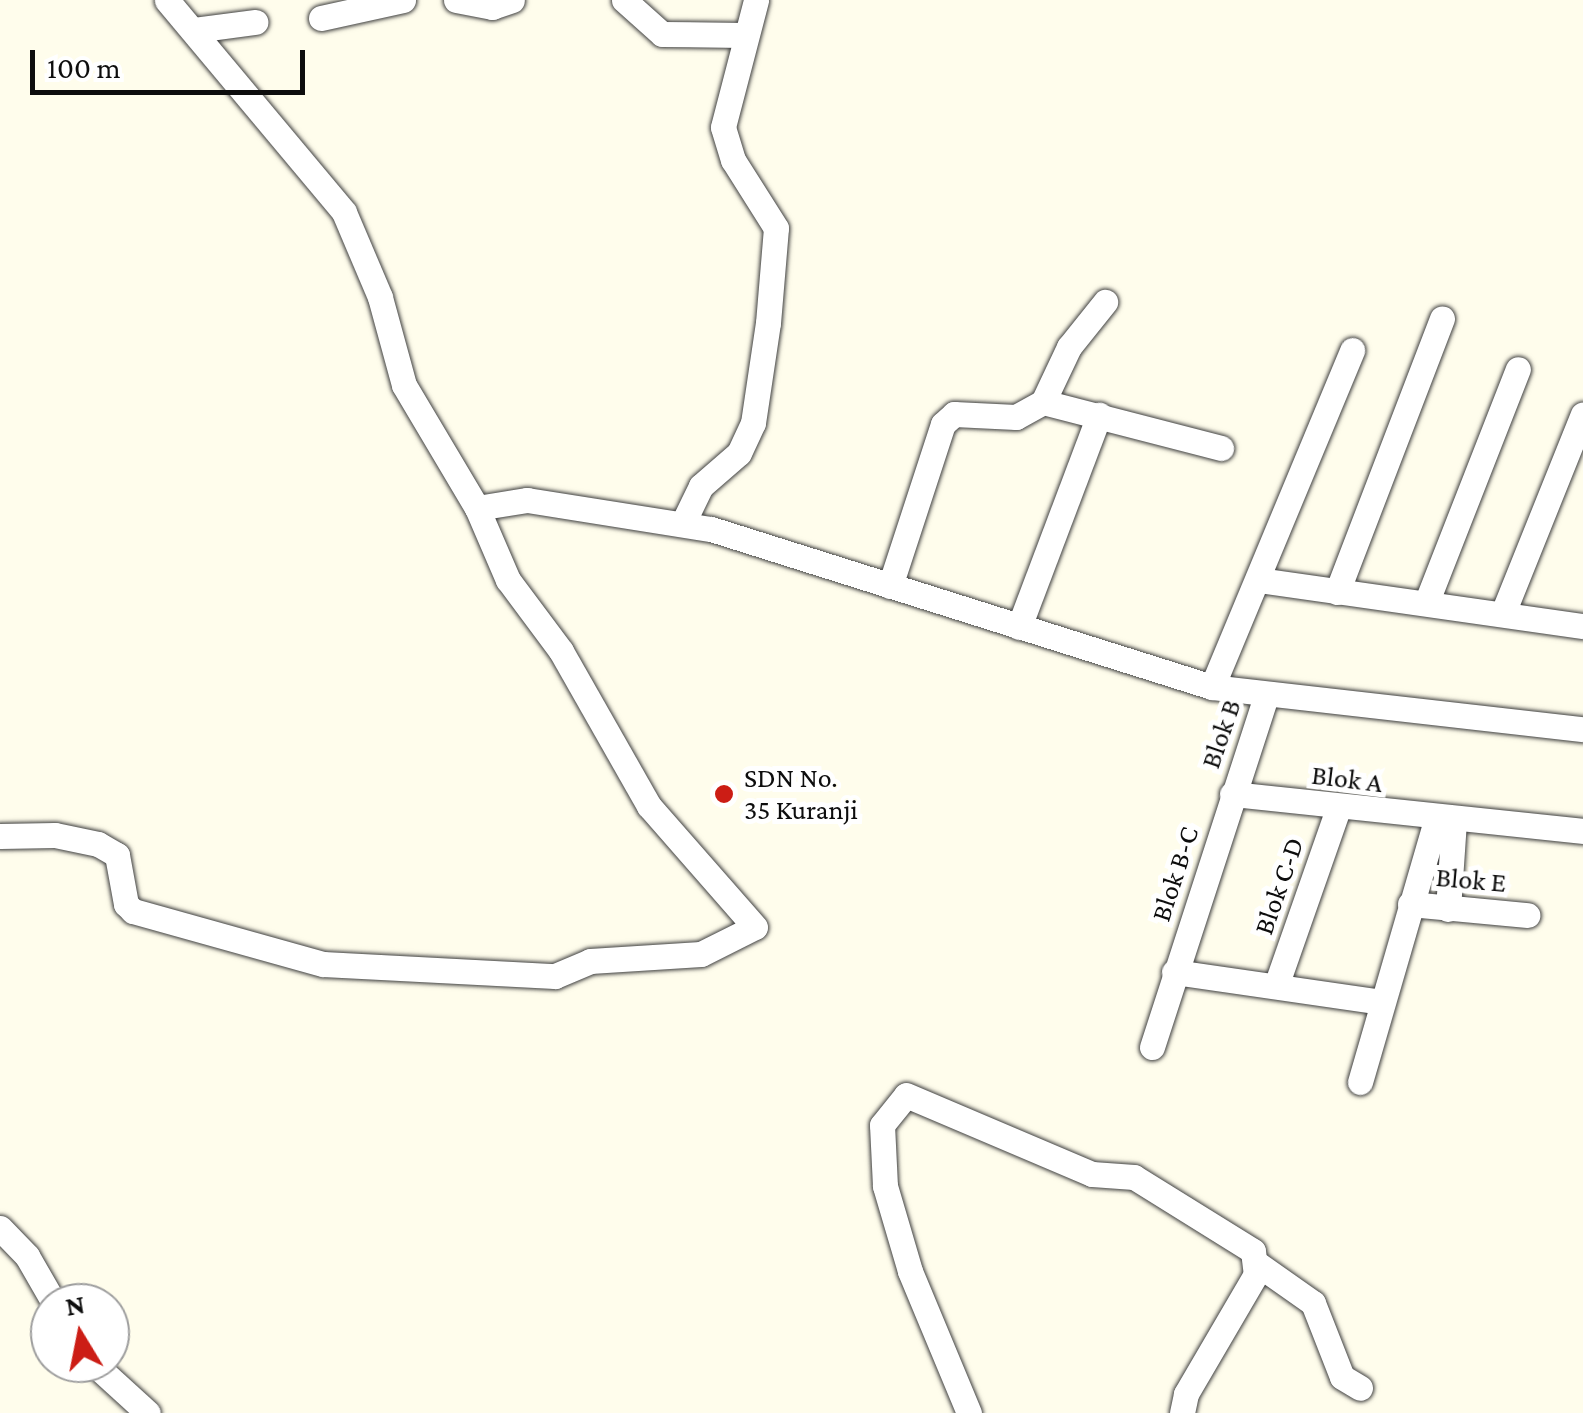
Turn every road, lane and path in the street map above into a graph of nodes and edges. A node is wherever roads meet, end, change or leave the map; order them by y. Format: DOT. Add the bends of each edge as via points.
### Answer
graph roads {
  1 [pos="168,0"];
  2 [pos="404,0"];
  3 [pos="456,0"];
  4 [pos="512,0"];
  5 [pos="624,0"];
  6 [pos="756,0"];
  7 [pos="320,18"];
  8 [pos="255,22"];
  9 [pos="194,30"];
  10 [pos="744,35"];
  11 [pos="1105,302"];
  12 [pos="1442,318"];
  13 [pos="1352,350"];
  14 [pos="1518,369"];
  15 [pos="1043,402"];
  16 [pos="1583,414"];
  17 [pos="1099,415"];
  18 [pos="1221,448"];
  19 [pos="477,508"];
  20 [pos="684,523"];
  21 [pos="1258,580"];
  22 [pos="890,586"];
  23 [pos="1337,592"];
  24 [pos="1427,601"];
  25 [pos="1503,613"];
  26 [pos="1019,626"];
  27 [pos="1583,626"];
  28 [pos="1212,687"];
  29 [pos="1267,694"];
  30 [pos="1583,727"];
  31 [pos="1232,794"];
  32 [pos="1338,808"];
  33 [pos="1445,820"];
  34 [pos="1583,831"];
  35 [pos="0,836"];
  36 [pos="1410,904"];
  37 [pos="1448,909"];
  38 [pos="1527,915"];
  39 [pos="1174,972"];
  40 [pos="1277,983"];
  41 [pos="1381,1002"];
  42 [pos="1152,1047"];
  43 [pos="1360,1082"];
  44 [pos="0,1228"];
  45 [pos="1259,1265"];
  46 [pos="43,1283"];
  47 [pos="115,1383"];
  48 [pos="1360,1388"];
  49 [pos="148,1413"];
  50 [pos="970,1413"];
  51 [pos="1182,1413"];
  1 -- 9 [label="street"];
  2 -- 7 [label="street"];
  3 -- 4 [label="street" via="492,8"];
  5 -- 10 [label="street" via="662,34"];
  6 -- 10 [label="street"];
  8 -- 9 [label="street"];
  9 -- 19 [label="street" via="344,212 380,297 404,386"];
  10 -- 20 [label="street" via="723,127 733,160 776,228 772,291 754,423 739,453 701,486"];
  11 -- 15 [label="street" via="1069,347"];
  12 -- 23 [label="street"];
  13 -- 21 [label="street"];
  14 -- 24 [label="street"];
  15 -- 17 [label="street"];
  15 -- 22 [label="street" via="1016,417 968,411 943,424"];
  16 -- 25 [label="street"];
  17 -- 18 [label="street"];
  17 -- 26 [label="street"];
  19 -- 20 [label="street" via="527,500"];
  19 -- 35 [label="street" via="508,580 560,651 648,806 755,925 744,937 701,954 590,960 555,976 323,964 133,911 117,855 98,844 55,835"];
  20 -- 22 [label="street"];
  21 -- 23 [label="street"];
  21 -- 28 [label="street"];
  22 -- 26 [label="street"];
  23 -- 24 [label="street"];
  24 -- 25 [label="street"];
  25 -- 27 [label="street"];
  26 -- 28 [label="street"];
  28 -- 29 [label="street"];
  29 -- 30 [label="street"];
  29 -- 31 [label="street, Blok B"];
  31 -- 32 [label="street, Blok A"];
  31 -- 39 [label="street, Blok B-C"];
  32 -- 33 [label="street, Blok A"];
  32 -- 40 [label="street, Blok C-D"];
  33 -- 34 [label="street, Blok A"];
  33 -- 36 [label="street"];
  33 -- 37 [label="street"];
  36 -- 37 [label="street, Blok E"];
  36 -- 41 [label="street"];
  37 -- 38 [label="street, Blok E"];
  39 -- 40 [label="street"];
  39 -- 42 [label="street"];
  40 -- 41 [label="street"];
  41 -- 43 [label="street"];
  44 -- 46 [label="street"];
  45 -- 48 [label="street" via="1313,1303 1342,1377"];
  45 -- 50 [label="street" via="1254,1251 1134,1177 1092,1174 906,1095 882,1124 885,1186 910,1271"];
  45 -- 51 [label="street" via="1205,1371 1186,1394"];
  47 -- 49 [label="street"];
}
